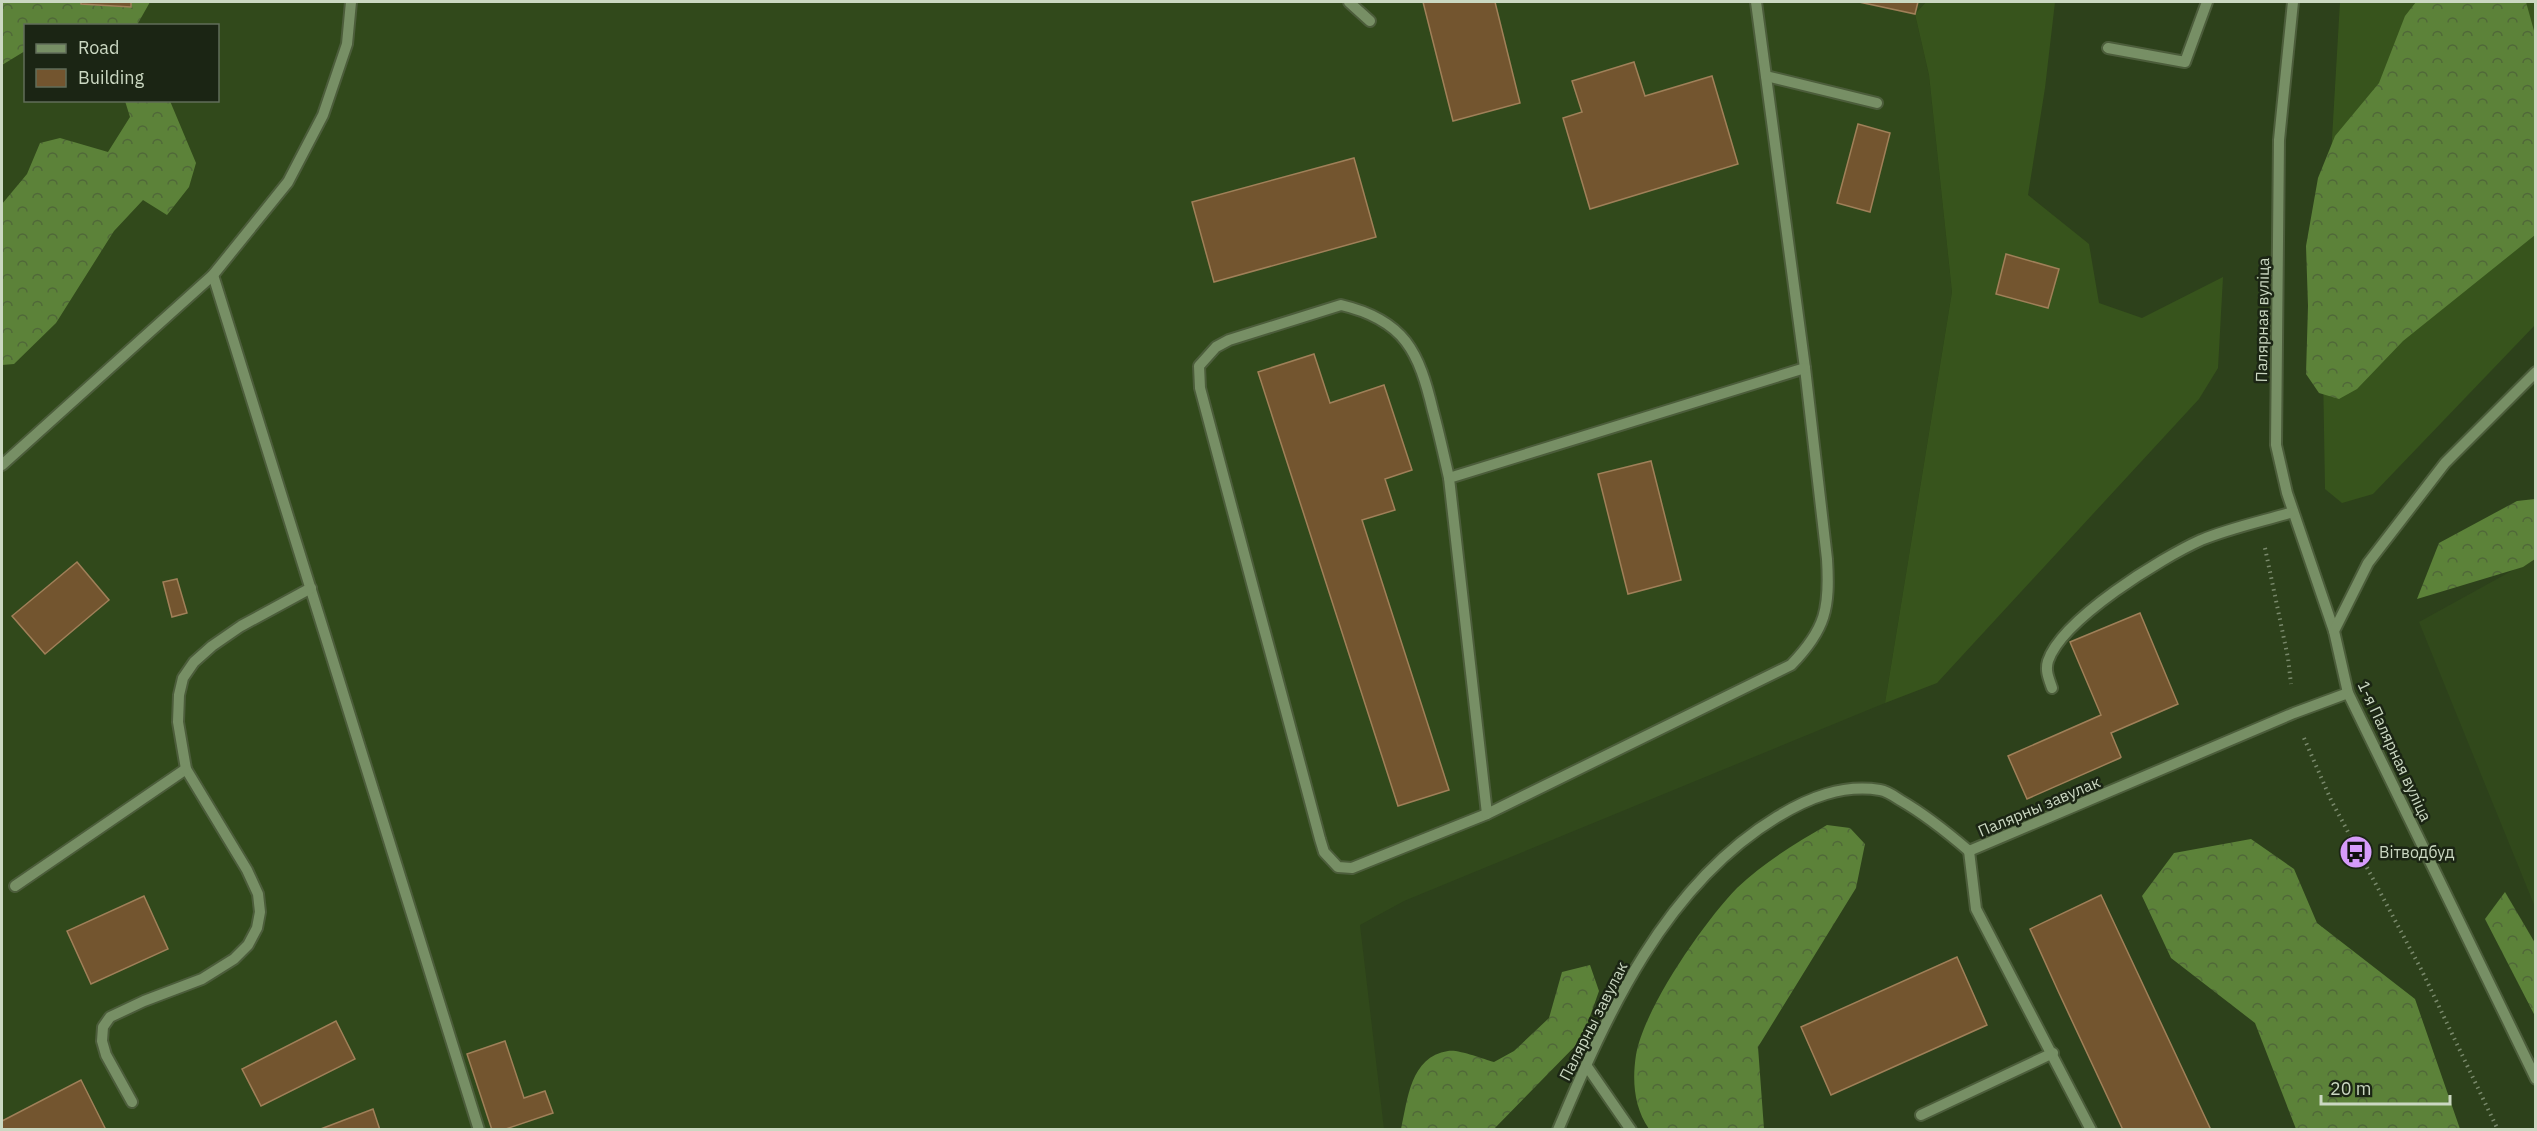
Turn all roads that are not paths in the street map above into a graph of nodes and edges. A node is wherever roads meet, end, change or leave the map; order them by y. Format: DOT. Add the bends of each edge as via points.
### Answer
graph roads {
  1 [pos="351,2"];
  2 [pos="1349,2"];
  3 [pos="1756,2"];
  4 [pos="2207,2"];
  5 [pos="2293,2"];
  6 [pos="1370,21"];
  7 [pos="2108,48"];
  8 [pos="1766,76"];
  9 [pos="1877,103"];
  10 [pos="213,275"];
  11 [pos="1805,368"];
  12 [pos="2535,372"];
  13 [pos="2,465"];
  14 [pos="1449,478"];
  15 [pos="2293,512"];
  16 [pos="311,588"];
  17 [pos="2334,631"];
  18 [pos="2052,688"];
  19 [pos="2348,693"];
  20 [pos="186,769"];
  21 [pos="1487,814"];
  22 [pos="1970,852"];
  23 [pos="15,886"];
  24 [pos="2053,1053"];
  25 [pos="1586,1065"];
  26 [pos="2535,1079"];
  27 [pos="132,1102"];
  28 [pos="1921,1115"];
  29 [pos="479,1130"];
  30 [pos="1558,1130"];
  31 [pos="1631,1130"];
  32 [pos="2091,1130"];
  1 -- 10 [label="street" via="347,44 323,115 288,182"];
  2 -- 6 [label="street"];
  3 -- 8 [label="street"];
  4 -- 7 [label="street" via="2185,62"];
  5 -- 15 [label="street, Палярная вуліца" via="2278,140 2276,427 2276,445"];
  8 -- 9 [label="street"];
  8 -- 11 [label="street"];
  10 -- 13 [label="street"];
  10 -- 16 [label="street"];
  11 -- 14 [label="street"];
  11 -- 21 [label="street" via="1829,587 1824,617 1810,645 1791,665"];
  12 -- 17 [label="street" via="2445,463 2368,563"];
  14 -- 21 [label="street"];
  14 -- 21 [label="street" via="1424,372 1413,351 1400,333 1359,309 1341,305 1229,340 1216,347 1199,366 1200,388 1324,852 1338,867 1352,868"];
  15 -- 17 [label="street, Палярная вуліца"];
  15 -- 18 [label="street" via="2202,540 2108,596 2079,620 2054,649 2046,672"];
  16 -- 20 [label="street" via="241,627 194,662 183,678 179,695 178,722"];
  16 -- 29 [label="street"];
  17 -- 19 [label="street, 1-я Палярная вуліца"];
  19 -- 22 [label="street, Палярны завулак"];
  19 -- 26 [label="street, 1-я Палярная вуліца"];
  20 -- 23 [label="street"];
  20 -- 27 [label="street" via="247,870 258,894 260,912 248,945 234,959 202,979 110,1017 103,1027 106,1055"];
  22 -- 24 [label="street" via="1976,909"];
  22 -- 25 [label="street, Палярны завулак" via="1926,814 1882,790 1845,788 1803,801 1753,832 1695,884 1637,965"];
  24 -- 28 [label="street"];
  24 -- 32 [label="street"];
  25 -- 30 [label="street, Палярны завулак"];
  25 -- 31 [label="street"];
}
